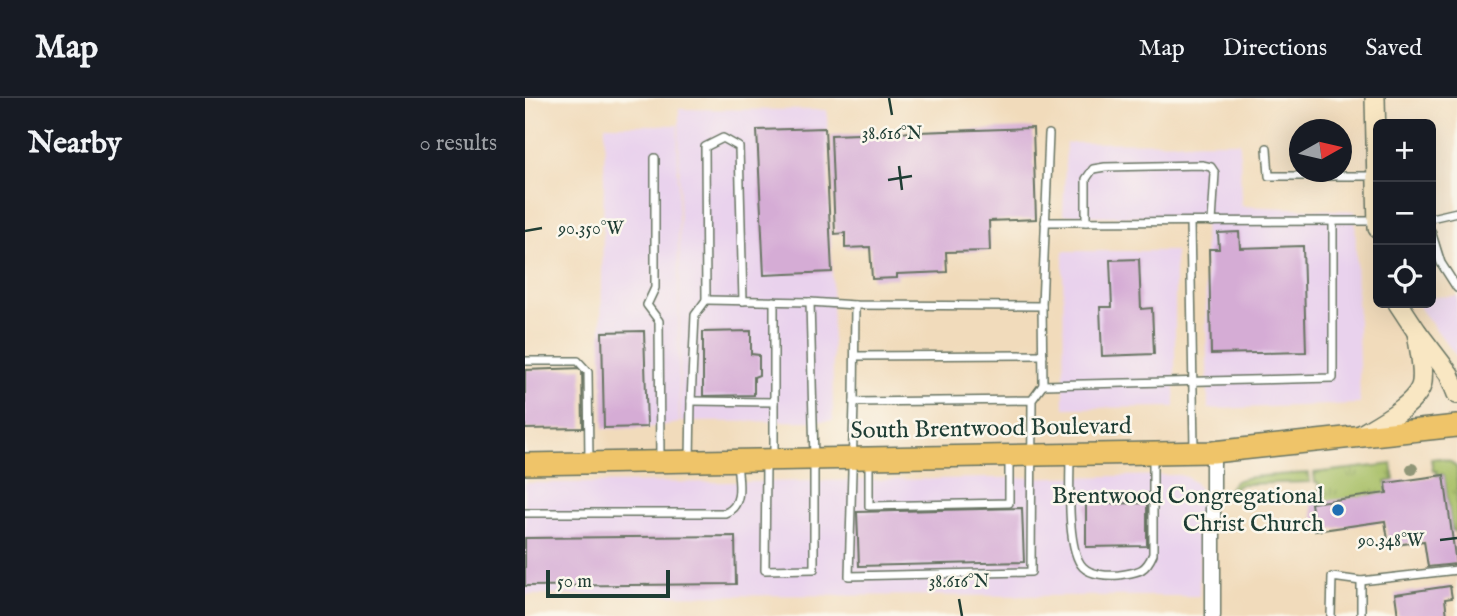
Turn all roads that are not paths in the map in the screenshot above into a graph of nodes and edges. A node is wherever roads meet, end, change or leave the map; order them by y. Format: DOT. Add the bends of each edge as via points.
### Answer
graph roads {
  1 [pos="1375,98"];
  2 [pos="1376,119"];
  3 [pos="1049,134"];
  4 [pos="1267,148"];
  5 [pos="655,158"];
  6 [pos="1373,176"];
  7 [pos="1457,212"];
  8 [pos="1436,217"];
  9 [pos="1373,221"];
  10 [pos="1045,222"];
  11 [pos="1086,222"];
  12 [pos="1190,222"];
  13 [pos="1212,222"];
  14 [pos="1333,222"];
  15 [pos="1436,245"];
  16 [pos="1457,288"];
  17 [pos="706,300"];
  18 [pos="743,301"];
  19 [pos="774,301"];
  20 [pos="810,302"];
  21 [pos="855,305"];
  22 [pos="1042,306"];
  23 [pos="1401,308"];
  24 [pos="1416,332"];
  25 [pos="1042,355"];
  26 [pos="855,356"];
  27 [pos="525,361"];
  28 [pos="1193,382"];
  29 [pos="1043,385"];
  30 [pos="1457,394"];
  31 [pos="1032,400"];
  32 [pos="691,401"];
  33 [pos="774,402"];
  34 [pos="854,402"];
  35 [pos="1457,426"];
  36 [pos="1359,437"];
  37 [pos="1203,452"];
  38 [pos="1153,453"];
  39 [pos="1070,454"];
  40 [pos="1009,455"];
  41 [pos="1031,455"];
  42 [pos="860,458"];
  43 [pos="814,459"];
  44 [pos="737,460"];
  45 [pos="770,460"];
  46 [pos="690,461"];
  47 [pos="660,462"];
  48 [pos="589,463"];
  49 [pos="525,464"];
  50 [pos="525,513"];
  51 [pos="1457,570"];
  52 [pos="1361,581"];
  53 [pos="1213,616"];
  54 [pos="1331,616"];
  55 [pos="1361,616"];
  1 -- 2 [label="street"];
  3 -- 10 [label="lane"];
  4 -- 6 [label="lane" via="1269,176"];
  5 -- 47 [label="lane" via="655,288 647,305 659,320"];
  7 -- 8 [label="lane"];
  9 -- 14 [label="lane"];
  10 -- 11 [label="lane"];
  10 -- 22 [label="lane"];
  11 -- 12 [label="lane"];
  11 -- 13 [label="lane" via="1086,179 1093,169 1202,165 1215,173"];
  12 -- 13 [label="lane"];
  12 -- 28 [label="lane"];
  13 -- 14 [label="lane"];
  14 -- 28 [label="lane" via="1333,378"];
  15 -- 16 [label="lane"];
  17 -- 18 [label="lane"];
  17 -- 18 [label="lane" via="705,147 723,138 739,147"];
  17 -- 32 [label="lane" via="695,315"];
  18 -- 19 [label="lane"];
  19 -- 20 [label="lane"];
  19 -- 33 [label="lane"];
  20 -- 21 [label="lane"];
  20 -- 43 [label="lane"];
  21 -- 22 [label="lane"];
  21 -- 26 [label="lane"];
  22 -- 25 [label="lane"];
  23 -- 24 [label="street"];
  24 -- 30 [label="street" via="1449,373"];
  24 -- 36 [label="street" via="1422,384 1412,401"];
  25 -- 26 [label="lane"];
  25 -- 29 [label="lane"];
  26 -- 34 [label="lane"];
  27 -- 48 [label="lane" via="578,361 588,372"];
  28 -- 29 [label="lane"];
  28 -- 37 [label="lane"];
  29 -- 31 [label="lane"];
  31 -- 34 [label="lane"];
  31 -- 41 [label="lane"];
  32 -- 33 [label="lane"];
  32 -- 46 [label="lane"];
  33 -- 45 [label="lane"];
  34 -- 42 [label="lane"];
  35 -- 36 [label="main road, South Brentwood Boulevard"];
  36 -- 37 [label="main road, South Brentwood Boulevard"];
  37 -- 38 [label="main road, South Brentwood Boulevard"];
  37 -- 53 [label="street"];
  38 -- 39 [label="main road, South Brentwood Boulevard"];
  38 -- 39 [label="lane" via="1153,554 1147,567 1112,575 1093,573 1082,566 1074,548"];
  39 -- 41 [label="main road, South Brentwood Boulevard"];
  40 -- 41 [label="main road, South Brentwood Boulevard"];
  40 -- 42 [label="main road, South Brentwood Boulevard"];
  40 -- 42 [label="lane" via="1009,503 869,506"];
  41 -- 42 [label="lane" via="1031,572 849,576"];
  42 -- 43 [label="main road, South Brentwood Boulevard"];
  43 -- 45 [label="main road, South Brentwood Boulevard"];
  43 -- 45 [label="lane" via="814,569 765,570"];
  44 -- 45 [label="main road, South Brentwood Boulevard"];
  44 -- 46 [label="main road, South Brentwood Boulevard"];
  44 -- 50 [label="lane" via="737,505 725,513"];
  46 -- 47 [label="main road, South Brentwood Boulevard"];
  47 -- 48 [label="main road, South Brentwood Boulevard"];
  48 -- 49 [label="main road, South Brentwood Boulevard"];
  51 -- 52 [label="lane"];
  52 -- 54 [label="lane" via="1332,577"];
  52 -- 55 [label="lane"];
}
